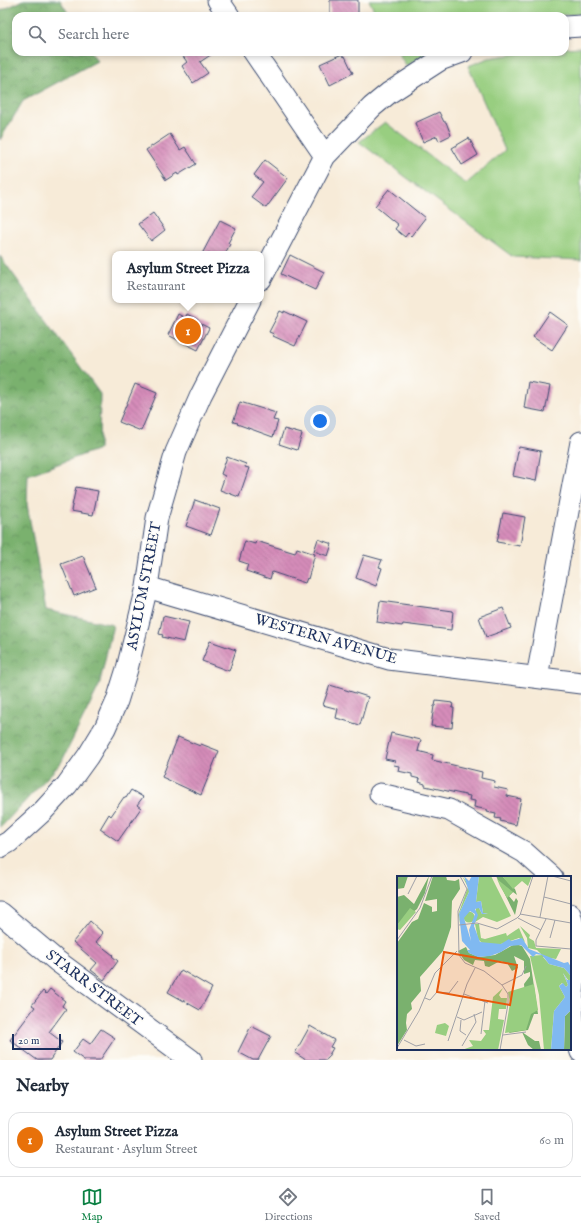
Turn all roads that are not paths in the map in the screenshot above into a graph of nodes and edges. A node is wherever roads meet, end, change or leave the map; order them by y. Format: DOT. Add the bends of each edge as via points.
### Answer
graph roads {
  1 [pos="218,0"];
  2 [pos="226,12"];
  3 [pos="581,26"];
  4 [pos="569,27"];
  5 [pos="257,56"];
  6 [pos="451,56"];
  7 [pos="326,156"];
  8 [pos="264,273"];
  9 [pos="248,303"];
  10 [pos="581,442"];
  11 [pos="147,587"];
  12 [pos="537,677"];
  13 [pos="581,683"];
  14 [pos="380,794"];
  15 [pos="0,847"];
  16 [pos="551,876"];
  17 [pos="0,913"];
  18 [pos="571,917"];
  19 [pos="581,1052"];
  20 [pos="191,1060"];
  1 -- 2 [label="street"];
  3 -- 4 [label="street"];
  5 -- 7 [label="street"];
  6 -- 7 [label="street" via="440,60 389,93 372,107"];
  7 -- 8 [label="street"];
  9 -- 11 [label="street, ASYLUM STREET" via="201,395 176,452 157,518"];
  10 -- 12 [label="street"];
  11 -- 12 [label="street, WESTERN AVENUE" via="389,659"];
  11 -- 15 [label="street, ASYLUM STREET" via="127,669 105,728 67,785 43,811"];
  12 -- 13 [label="street, WESTERN AVENUE"];
  14 -- 16 [label="street" via="449,810 524,852"];
  17 -- 20 [label="street, STARR STREET" via="57,961"];
  18 -- 19 [label="street" via="577,945 573,1017"];
}
